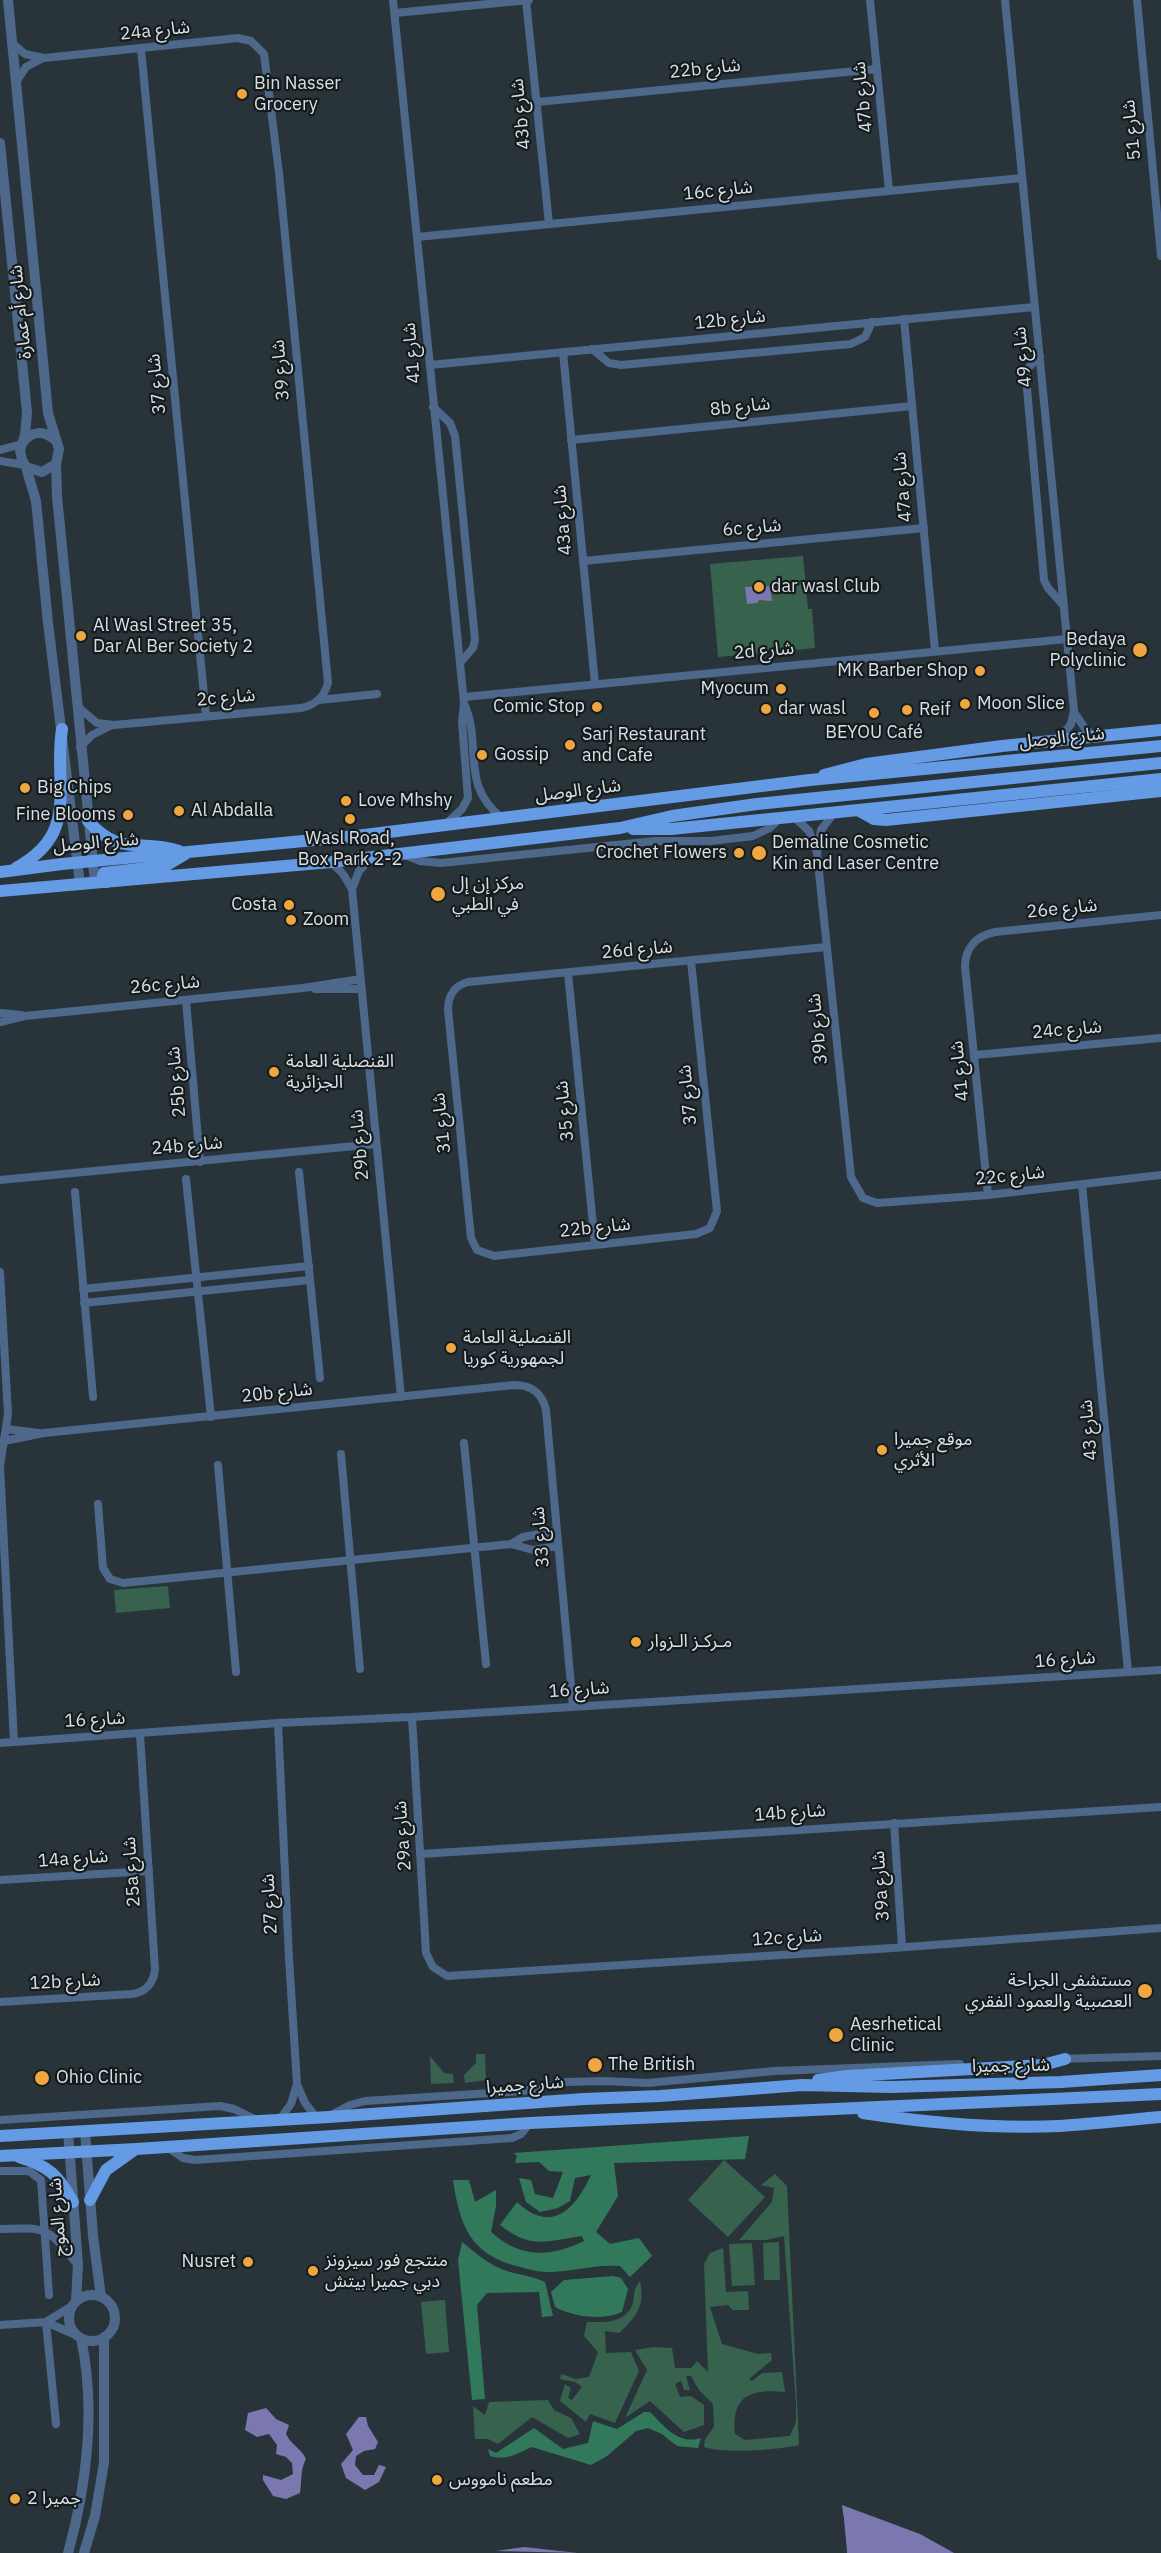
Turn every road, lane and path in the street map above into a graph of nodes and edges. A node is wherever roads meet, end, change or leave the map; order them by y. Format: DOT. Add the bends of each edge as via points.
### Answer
graph roads {
  1 [pos="8,0"];
  2 [pos="393,0"];
  3 [pos="528,0"];
  4 [pos="870,0"];
  5 [pos="1005,0"];
  6 [pos="1137,0"];
  7 [pos="395,13"];
  8 [pos="12,43"];
  9 [pos="141,49"];
  10 [pos="264,54"];
  11 [pos="44,58"];
  12 [pos="877,69"];
  13 [pos="15,84"];
  14 [pos="537,102"];
  15 [pos="0,143"];
  16 [pos="1022,178"];
  17 [pos="889,191"];
  18 [pos="549,224"];
  19 [pos="417,237"];
  20 [pos="1161,256"];
  21 [pos="1034,307"];
  22 [pos="904,319"];
  23 [pos="872,322"];
  24 [pos="592,350"];
  25 [pos="563,352"];
  26 [pos="1040,356"];
  27 [pos="430,365"];
  28 [pos="912,406"];
  29 [pos="433,407"];
  30 [pos="55,440"];
  31 [pos="572,440"];
  32 [pos="22,443"];
  33 [pos="0,450"];
  34 [pos="0,461"];
  35 [pos="56,464"];
  36 [pos="26,466"];
  37 [pos="924,528"];
  38 [pos="583,561"];
  39 [pos="1064,606"];
  40 [pos="1067,639"];
  41 [pos="935,651"];
  42 [pos="460,663"];
  43 [pos="595,684"];
  44 [pos="377,694"];
  45 [pos="319,700"];
  46 [pos="464,700"];
  47 [pos="77,707"];
  48 [pos="1074,711"];
  49 [pos="206,716"];
  50 [pos="114,725"];
  51 [pos="62,729"];
  52 [pos="1161,730"];
  53 [pos="1094,737"];
  54 [pos="1058,741"];
  55 [pos="1161,746"];
  56 [pos="81,747"];
  57 [pos="1161,763"];
  58 [pos="1161,779"];
  59 [pos="810,780"];
  60 [pos="1161,791"];
  61 [pos="856,810"];
  62 [pos="834,813"];
  63 [pos="794,817"];
  64 [pos="502,818"];
  65 [pos="780,818"];
  66 [pos="88,821"];
  67 [pos="445,825"];
  68 [pos="620,828"];
  69 [pos="186,853"];
  70 [pos="402,853"];
  71 [pos="817,853"];
  72 [pos="372,857"];
  73 [pos="93,861"];
  74 [pos="78,862"];
  75 [pos="331,862"];
  76 [pos="4,872"];
  77 [pos="101,883"];
  78 [pos="80,884"];
  79 [pos="351,889"];
  80 [pos="0,891"];
  81 [pos="1161,915"];
  82 [pos="971,945"];
  83 [pos="826,947"];
  84 [pos="691,961"];
  85 [pos="568,973"];
  86 [pos="361,979"];
  87 [pos="309,987"];
  88 [pos="362,988"];
  89 [pos="453,990"];
  90 [pos="186,1000"];
  91 [pos="0,1013"];
  92 [pos="24,1016"];
  93 [pos="0,1022"];
  94 [pos="1161,1038"];
  95 [pos="975,1055"];
  96 [pos="376,1144"];
  97 [pos="200,1162"];
  98 [pos="300,1172"];
  99 [pos="1161,1175"];
  100 [pos="186,1179"];
  101 [pos="0,1180"];
  102 [pos="1082,1184"];
  103 [pos="75,1191"];
  104 [pos="988,1195"];
  105 [pos="863,1198"];
  106 [pos="714,1224"];
  107 [pos="595,1245"];
  108 [pos="477,1250"];
  109 [pos="309,1266"];
  110 [pos="0,1272"];
  111 [pos="196,1278"];
  112 [pos="310,1280"];
  113 [pos="83,1289"];
  114 [pos="198,1293"];
  115 [pos="84,1303"];
  116 [pos="320,1378"];
  117 [pos="514,1385"];
  118 [pos="93,1397"];
  119 [pos="401,1397"];
  120 [pos="211,1417"];
  121 [pos="6,1429"];
  122 [pos="43,1434"];
  123 [pos="4,1441"];
  124 [pos="464,1443"];
  125 [pos="341,1454"];
  126 [pos="218,1465"];
  127 [pos="98,1504"];
  128 [pos="556,1531"];
  129 [pos="510,1544"];
  130 [pos="558,1546"];
  131 [pos="474,1548"];
  132 [pos="350,1561"];
  133 [pos="226,1572"];
  134 [pos="486,1664"];
  135 [pos="360,1669"];
  136 [pos="1161,1670"];
  137 [pos="236,1672"];
  138 [pos="1128,1672"];
  139 [pos="573,1707"];
  140 [pos="412,1717"];
  141 [pos="278,1723"];
  142 [pos="140,1734"];
  143 [pos="14,1742"];
  144 [pos="0,1743"];
  145 [pos="1161,1807"];
  146 [pos="894,1823"];
  147 [pos="421,1854"];
  148 [pos="149,1871"];
  149 [pos="0,1880"];
  150 [pos="1161,1928"];
  151 [pos="902,1947"];
  152 [pos="426,1953"];
  153 [pos="132,1995"];
  154 [pos="0,2002"];
  155 [pos="1161,2056"];
  156 [pos="1065,2059"];
  157 [pos="1161,2075"];
  158 [pos="297,2084"];
  159 [pos="802,2085"];
  160 [pos="1161,2094"];
  161 [pos="836,2109"];
  162 [pos="1161,2116"];
  163 [pos="323,2117"];
  164 [pos="280,2119"];
  165 [pos="0,2120"];
  166 [pos="257,2120"];
  167 [pos="85,2130"];
  168 [pos="68,2131"];
  169 [pos="0,2136"];
  170 [pos="136,2149"];
  171 [pos="87,2150"];
  172 [pos="69,2151"];
  173 [pos="6,2155"];
  174 [pos="0,2171"];
  175 [pos="90,2200"];
  176 [pos="73,2202"];
  177 [pos="0,2229"];
  178 [pos="44,2230"];
  179 [pos="78,2265"];
  180 [pos="49,2295"];
  181 [pos="101,2297"];
  182 [pos="74,2304"];
  183 [pos="46,2322"];
  184 [pos="0,2325"];
  185 [pos="80,2337"];
  186 [pos="104,2337"];
  187 [pos="56,2424"];
  188 [pos="68,2553"];
  189 [pos="84,2553"];
  1 -- 8 [label="street, شارع أم عمارة"];
  2 -- 7 [label="street, شارع 41"];
  3 -- 7 [label="street"];
  3 -- 14 [label="street, 43b شارع"];
  4 -- 12 [label="street, 47b شارع"];
  5 -- 16 [label="street, شارع 49"];
  6 -- 20 [label="street, شارع 51"];
  7 -- 19 [label="street, شارع 41"];
  8 -- 11 [label="street, 24a شارع" via="25,54"];
  8 -- 13 [label="street, شارع أم عمارة"];
  9 -- 10 [label="street, 24a شارع" via="245,39 257,44"];
  9 -- 11 [label="street, 24a شارع"];
  9 -- 49 [label="street, شارع 37"];
  10 -- 45 [label="street, شارع 39" via="328,683"];
  11 -- 13 [label="street" via="26,67"];
  12 -- 14 [label="street, 22b شارع"];
  12 -- 17 [label="street, 47b شارع"];
  13 -- 30 [label="street, شارع أم عمارة" via="48,412"];
  14 -- 18 [label="street, 43b شارع"];
  15 -- 32 [label="street, شارع أم عمارة" via="27,412"];
  16 -- 17 [label="street, 16c شارع"];
  16 -- 21 [label="street, شارع 49"];
  17 -- 18 [label="street, 16c شارع"];
  18 -- 19 [label="street, 16c شارع"];
  19 -- 27 [label="street, شارع 41"];
  21 -- 22 [label="street, 12b شارع"];
  21 -- 26 [label="street, شارع 49"];
  22 -- 23 [label="street, 12b شارع"];
  22 -- 28 [label="street, 47a شارع"];
  23 -- 24 [label="street, 12b شارع"];
  23 -- 24 [label="street" via="865,337 851,344 621,365 609,363"];
  24 -- 25 [label="street, 12b شارع"];
  25 -- 27 [label="street, 12b شارع"];
  25 -- 31 [label="street, 43a شارع"];
  26 -- 39 [label="street, شارع 49"];
  26 -- 39 [label="street" via="1028,368 1026,377 1044,580"];
  27 -- 29 [label="street, شارع 41"];
  28 -- 31 [label="street, 8b شارع"];
  28 -- 37 [label="street, 47a شارع"];
  29 -- 42 [label="street, شارع 41"];
  29 -- 42 [label="street" via="450,423 455,436 475,640"];
  30 -- 32 [label="street" via="36,433"];
  30 -- 35 [label="street" via="60,454"];
  31 -- 38 [label="street, 43a شارع"];
  32 -- 33 [label="street"];
  32 -- 36 [label="street" via="20,455"];
  34 -- 36 [label="street"];
  35 -- 36 [label="street" via="42,472"];
  35 -- 47 [label="street"];
  36 -- 51 [label="street" via="36,501"];
  37 -- 38 [label="street, 6c شارع"];
  37 -- 41 [label="street, 47a شارع"];
  38 -- 43 [label="street, 43a شارع"];
  39 -- 40 [label="street, شارع 49"];
  40 -- 41 [label="street, 2d شارع"];
  40 -- 48 [label="street, شارع 49"];
  41 -- 43 [label="street, 2d شارع"];
  42 -- 46 [label="street, شارع 41"];
  43 -- 46 [label="street, 2d شارع"];
  44 -- 45 [label="street, 2c شارع"];
  45 -- 49 [label="street, 2c شارع" via="301,708"];
  46 -- 64 [label="street, شارع 41" via="478,790"];
  46 -- 67 [label="street, شارع 41" via="468,798"];
  47 -- 50 [label="street, 2c شارع" via="97,723"];
  47 -- 56 [label="street"];
  48 -- 53 [label="street"];
  48 -- 54 [label="street" via="1071,724"];
  49 -- 50 [label="street, 2c شارع"];
  50 -- 56 [label="street, 2c شارع" via="99,731"];
  51 -- 74 [label="street"];
  51 -- 76 [label="main road" via="61,808 57,826 40,850"];
  52 -- 53 [label="main road"];
  53 -- 54 [label="main road"];
  54 -- 59 [label="main road" via="857,765"];
  55 -- 59 [label="main road, شارع الوصل"];
  56 -- 66 [label="street"];
  57 -- 68 [label="main road, شارع الوصل" via="757,804 663,817"];
  58 -- 61 [label="main road, شارع الوصل"];
  59 -- 64 [label="main road, شارع الوصل"];
  60 -- 61 [label="main road" via="886,820"];
  61 -- 62 [label="main road, شارع الوصل"];
  62 -- 63 [label="main road, شارع الوصل"];
  62 -- 71 [label="street, 39b شارع" via="821,830"];
  63 -- 65 [label="main road, شارع الوصل"];
  63 -- 71 [label="street, 39b شارع" via="809,831"];
  64 -- 67 [label="main road, شارع الوصل"];
  65 -- 68 [label="main road, شارع الوصل" via="671,829"];
  65 -- 70 [label="street, شارع الوصل" via="759,835 711,841 655,841 441,863 420,861"];
  66 -- 69 [label="main road" via="117,844 157,845"];
  66 -- 73 [label="street"];
  67 -- 69 [label="main road, شارع الوصل"];
  68 -- 70 [label="main road, شارع الوصل"];
  69 -- 73 [label="main road, شارع الوصل"];
  69 -- 77 [label="main road" via="165,866 104,873"];
  70 -- 72 [label="main road, شارع الوصل"];
  71 -- 83 [label="street, 39b شارع"];
  72 -- 75 [label="main road, شارع الوصل"];
  72 -- 79 [label="street" via="359,871"];
  73 -- 74 [label="main road, شارع الوصل"];
  73 -- 77 [label="street"];
  74 -- 76 [label="main road, شارع الوصل"];
  74 -- 78 [label="street"];
  75 -- 77 [label="main road, شارع الوصل"];
  75 -- 79 [label="street, 29b شارع"];
  77 -- 78 [label="main road, شارع الوصل"];
  78 -- 80 [label="main road, شارع الوصل"];
  79 -- 86 [label="street, 29b شارع"];
  81 -- 82 [label="street, 26e شارع" via="994,932"];
  82 -- 95 [label="street, شارع 41" via="965,967"];
  83 -- 84 [label="street, 26d شارع"];
  83 -- 105 [label="street, 39b شارع" via="851,1177"];
  84 -- 85 [label="street, 26d شارع"];
  84 -- 106 [label="street, شارع 37" via="717,1211"];
  85 -- 89 [label="street, 26d شارع" via="468,982"];
  85 -- 107 [label="street, شارع 35"];
  86 -- 87 [label="street, 26c شارع"];
  86 -- 88 [label="street, 29b شارع"];
  87 -- 88 [label="street, 26c شارع"];
  87 -- 90 [label="street, 26c شارع"];
  88 -- 96 [label="street, 29b شارع"];
  89 -- 108 [label="street, شارع 31" via="448,1003 451,1047 471,1238"];
  90 -- 92 [label="street, 26c شارع"];
  90 -- 97 [label="street, 25b شارع"];
  91 -- 92 [label="street, 26c شارع"];
  92 -- 93 [label="street, 26c شارع"];
  94 -- 95 [label="street, 24c شارع"];
  95 -- 104 [label="street, شارع 41"];
  96 -- 97 [label="street, 24b شارع"];
  96 -- 119 [label="street, 29b شارع"];
  97 -- 101 [label="street, 24b شارع"];
  98 -- 109 [label="street"];
  99 -- 102 [label="street, 22c شارع"];
  100 -- 111 [label="street"];
  102 -- 104 [label="street, 22c شارع"];
  102 -- 138 [label="street, شارع 43"];
  103 -- 113 [label="street"];
  104 -- 105 [label="street, 22c شارع" via="877,1203"];
  106 -- 107 [label="street, 22b شارع" via="701,1234"];
  107 -- 108 [label="street, 22b شارع" via="494,1256"];
  109 -- 111 [label="street"];
  109 -- 112 [label="street"];
  110 -- 121 [label="street"];
  111 -- 113 [label="street"];
  111 -- 114 [label="street"];
  112 -- 114 [label="street"];
  112 -- 116 [label="street"];
  113 -- 115 [label="street"];
  114 -- 115 [label="street"];
  114 -- 120 [label="street"];
  115 -- 118 [label="street"];
  117 -- 119 [label="street, 20b شارع"];
  117 -- 128 [label="street, شارع 33" via="532,1388 544,1401"];
  119 -- 120 [label="street, 20b شارع"];
  120 -- 122 [label="street, 20b شارع"];
  121 -- 122 [label="street, 20b شارع"];
  121 -- 123 [label="street"];
  122 -- 123 [label="street, 20b شارع"];
  123 -- 143 [label="street" via="0,1466"];
  124 -- 131 [label="street"];
  125 -- 132 [label="street"];
  126 -- 133 [label="street"];
  127 -- 133 [label="street" via="104,1568 110,1579 123,1583"];
  128 -- 129 [label="street" via="523,1537"];
  128 -- 130 [label="street, شارع 33"];
  129 -- 130 [label="street" via="533,1550"];
  129 -- 131 [label="street"];
  130 -- 139 [label="street, شارع 33"];
  131 -- 132 [label="street"];
  131 -- 134 [label="street"];
  132 -- 133 [label="street"];
  132 -- 135 [label="street"];
  133 -- 137 [label="street"];
  136 -- 138 [label="street, شارع 16"];
  138 -- 139 [label="street, شارع 16"];
  139 -- 140 [label="street, شارع 16"];
  140 -- 141 [label="street, شارع 16"];
  140 -- 147 [label="street, 29a شارع"];
  141 -- 142 [label="street, شارع 16"];
  141 -- 158 [label="street, شارع 27"];
  142 -- 143 [label="street, شارع 16"];
  142 -- 148 [label="street, 25a شارع"];
  143 -- 144 [label="street, شارع 16"];
  145 -- 146 [label="street, 14b شارع"];
  146 -- 147 [label="street, 14b شارع"];
  146 -- 151 [label="street, 39a شارع"];
  147 -- 152 [label="street, 29a شارع"];
  148 -- 149 [label="street, 14a شارع"];
  148 -- 153 [label="street, 25a شارع" via="154,1977 146,1990"];
  150 -- 151 [label="street, 12c شارع"];
  151 -- 152 [label="street, 12c شارع" via="456,1976 439,1972"];
  153 -- 154 [label="street, 12b شارع"];
  155 -- 156 [label="street"];
  156 -- 159 [label="main road" via="1032,2066 847,2076"];
  156 -- 163 [label="street" via="815,2069 647,2083 566,2082 523,2091 364,2101"];
  157 -- 159 [label="main road, شارع جميرا" via="959,2085"];
  158 -- 163 [label="street, شارع 27" via="305,2103"];
  158 -- 164 [label="street, شارع 27" via="291,2104"];
  159 -- 163 [label="main road, شارع جميرا"];
  160 -- 161 [label="main road, شارع جميرا"];
  161 -- 162 [label="main road" via="907,2119 1025,2126"];
  161 -- 170 [label="main road, شارع جميرا" via="530,2123"];
  163 -- 164 [label="main road, شارع جميرا"];
  164 -- 166 [label="main road, شارع جميرا"];
  165 -- 166 [label="street" via="220,2106"];
  166 -- 167 [label="main road, شارع جميرا"];
  167 -- 168 [label="main road, شارع جميرا"];
  167 -- 171 [label="street, شارع الموج"];
  168 -- 169 [label="main road, شارع جميرا"];
  168 -- 172 [label="street, شارع الموج"];
  170 -- 171 [label="main road, شارع جميرا"];
  170 -- 175 [label="main road" via="106,2170"];
  171 -- 172 [label="main road, شارع جميرا"];
  171 -- 175 [label="street, شارع الموج"];
  172 -- 173 [label="main road, شارع جميرا"];
  172 -- 176 [label="street, شارع الموج"];
  173 -- 176 [label="main road" via="35,2162 54,2173"];
  174 -- 178 [label="street" via="28,2170 38,2176 43,2187"];
  175 -- 181 [label="street, شارع الموج"];
  176 -- 179 [label="street, شارع الموج"];
  177 -- 178 [label="street"];
  178 -- 179 [label="street"];
  178 -- 180 [label="street"];
  179 -- 182 [label="street, شارع الموج"];
  181 -- 182 [label="street" via="88,2295"];
  181 -- 186 [label="street" via="114,2314 112,2328"];
  182 -- 183 [label="street"];
  182 -- 185 [label="street" via="70,2326"];
  183 -- 184 [label="street"];
  183 -- 185 [label="street"];
  183 -- 187 [label="street"];
  185 -- 186 [label="street"];
  185 -- 188 [label="street" via="86,2384 87,2450"];
  186 -- 189 [label="street" via="104,2463"];
}
